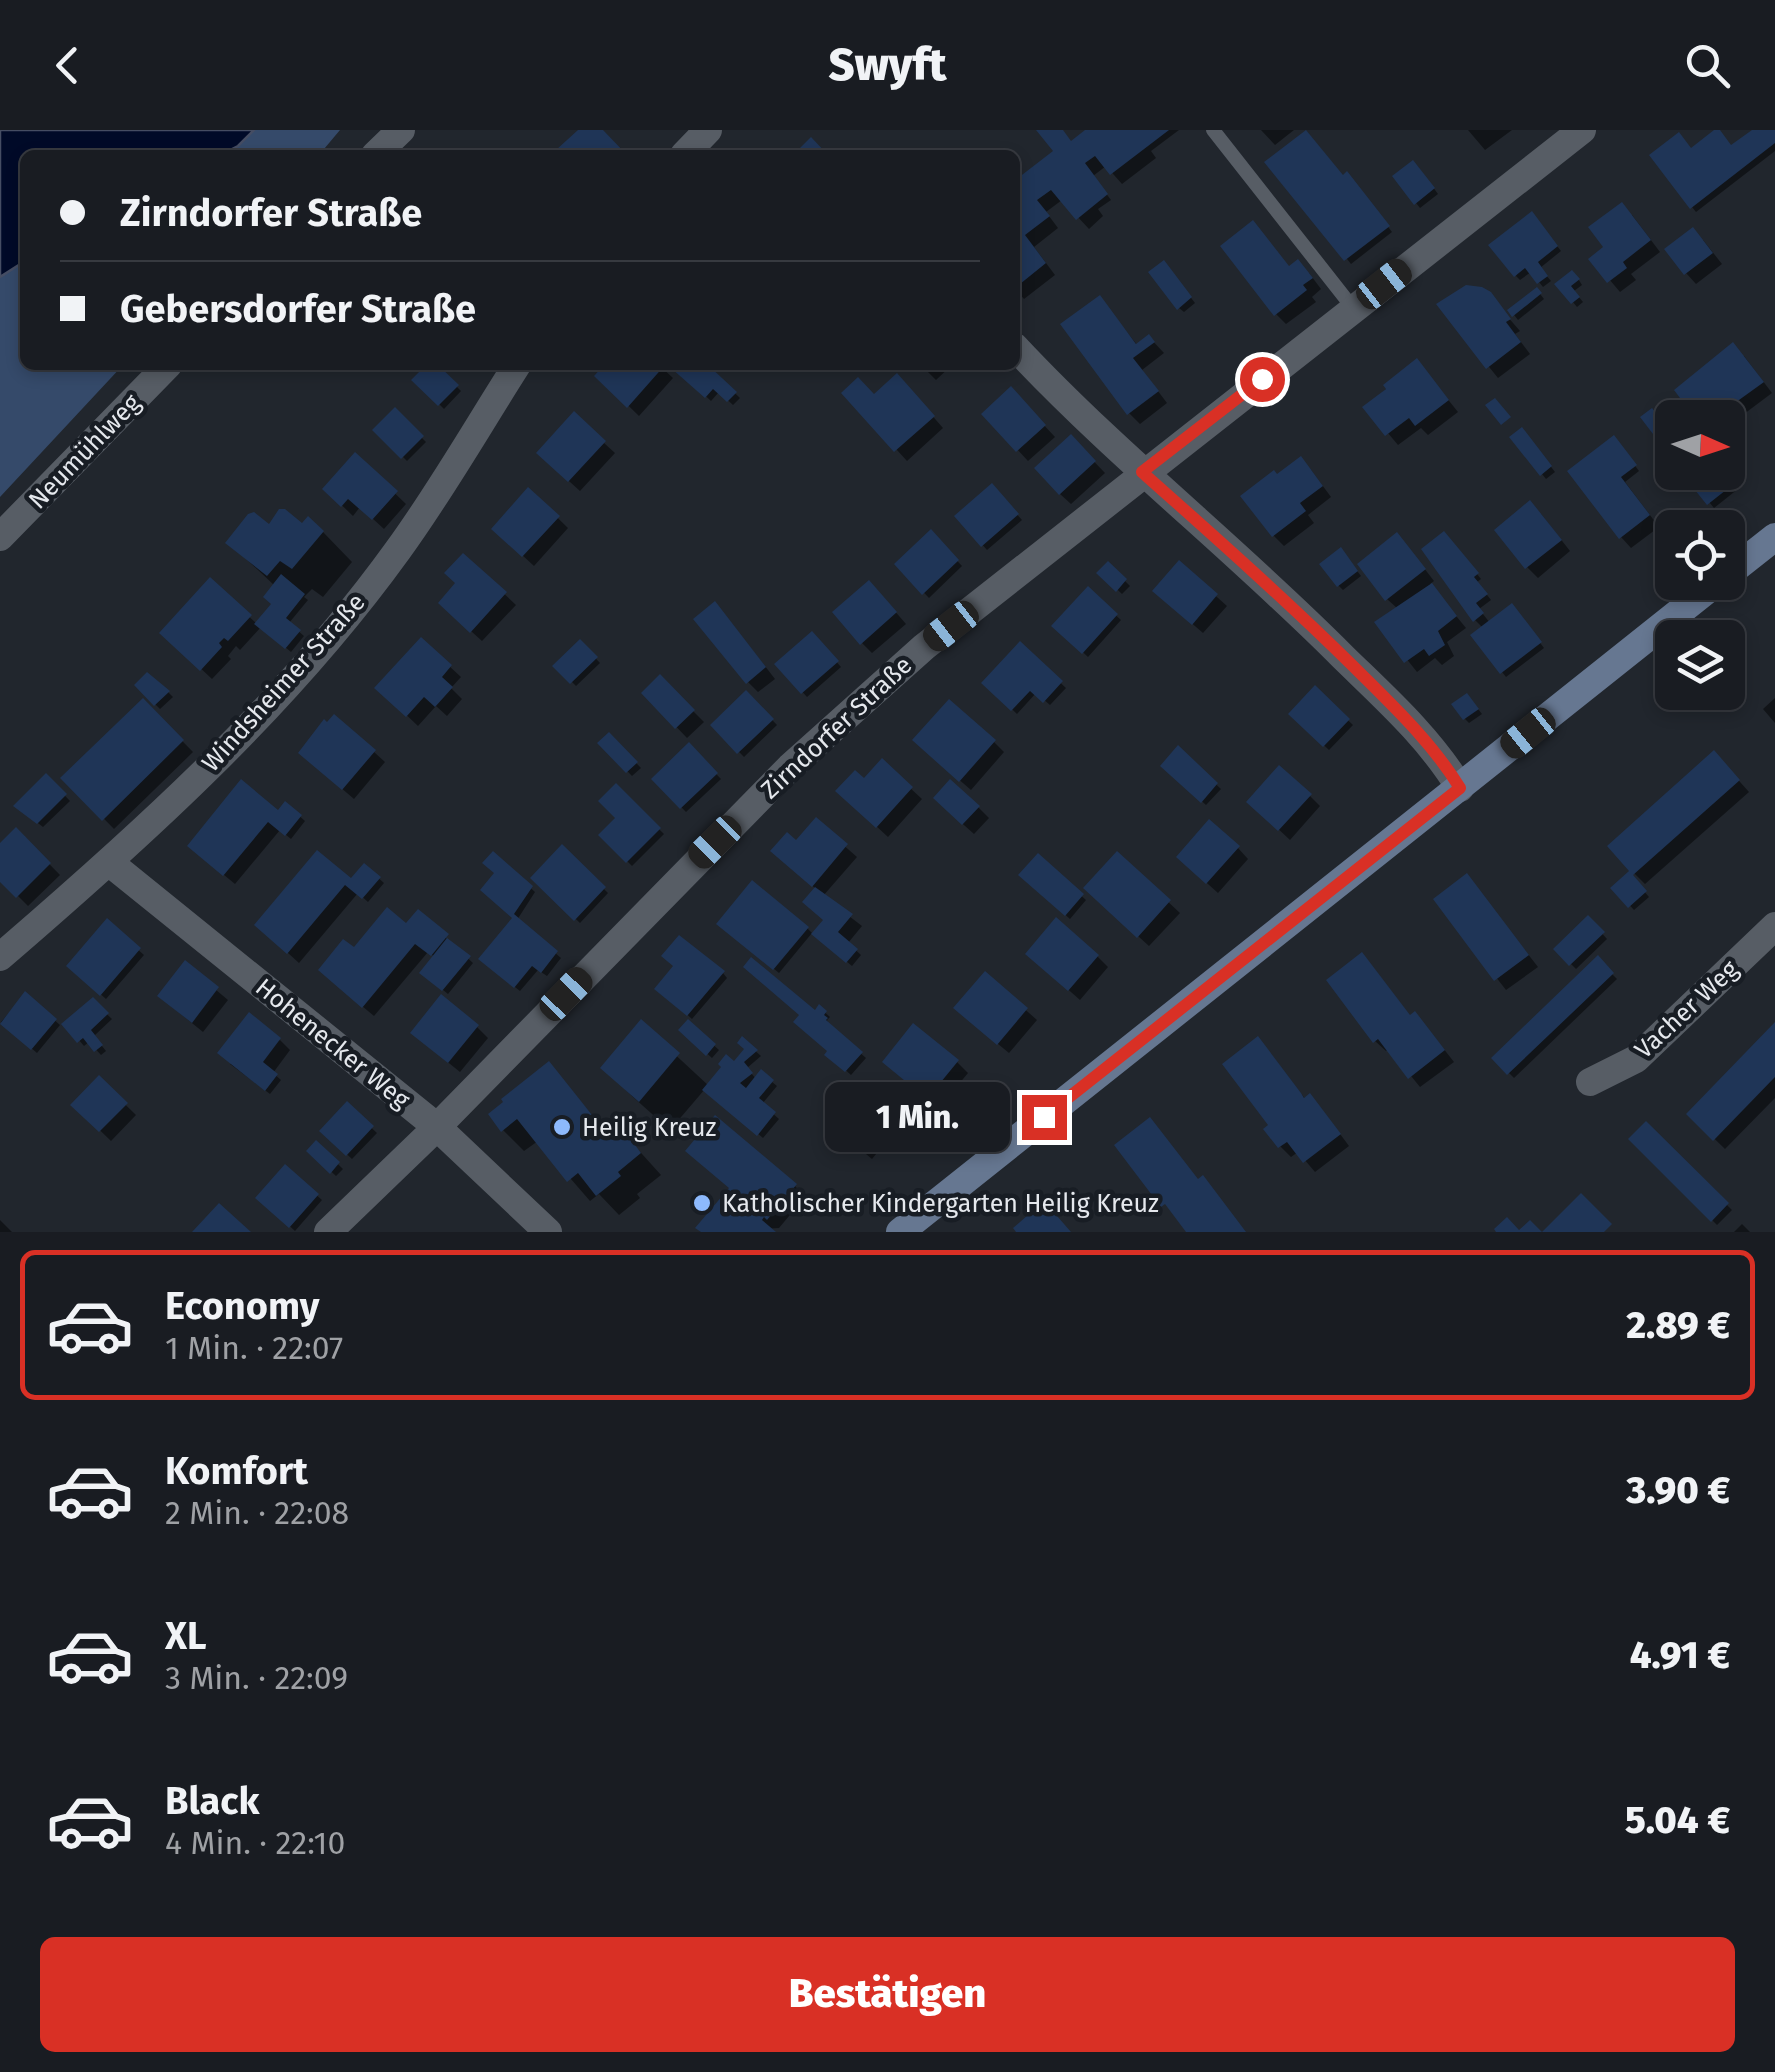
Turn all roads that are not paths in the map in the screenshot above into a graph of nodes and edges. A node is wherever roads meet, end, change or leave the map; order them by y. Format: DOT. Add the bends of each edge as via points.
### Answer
graph roads {
  1 [pos="401,130"];
  2 [pos="708,130"];
  3 [pos="1213,130"];
  4 [pos="1572,133"];
  5 [pos="380,150"];
  6 [pos="689,150"];
  7 [pos="1352,308"];
  8 [pos="1020,352"];
  9 [pos="163,370"];
  10 [pos="515,370"];
  11 [pos="1142,472"];
  12 [pos="0,537"];
  13 [pos="1775,537"];
  14 [pos="1745,561"];
  15 [pos="1694,600"];
  16 [pos="1460,788"];
  17 [pos="110,863"];
  18 [pos="1775,926"];
  19 [pos="0,957"];
  20 [pos="1590,1082"];
  21 [pos="436,1127"];
  22 [pos="328,1232"];
  23 [pos="548,1232"];
  24 [pos="900,1232"];
  1 -- 5 [label="street"];
  2 -- 6 [label="street"];
  3 -- 7 [label="lane"];
  4 -- 7 [label="street, Zirndorfer Straße"];
  7 -- 11 [label="street, Zirndorfer Straße"];
  8 -- 11 [label="street"];
  9 -- 12 [label="street, Neumühlweg"];
  10 -- 17 [label="street, Windsheimer Straße" via="400,549 332,635"];
  11 -- 16 [label="street" via="1287,601 1421,734"];
  11 -- 21 [label="street, Zirndorfer Straße" via="924,647 790,767"];
  13 -- 14 [label="main road"];
  15 -- 16 [label="main road"];
  16 -- 24 [label="main road"];
  17 -- 19 [label="street, Windsheimer Straße"];
  17 -- 21 [label="street, Hohenecker Weg"];
  18 -- 20 [label="street, Vacher Weg" via="1636,1058"];
  21 -- 22 [label="street, Zirndorfer Straße"];
  21 -- 23 [label="street, Hohenecker Weg"];
}
